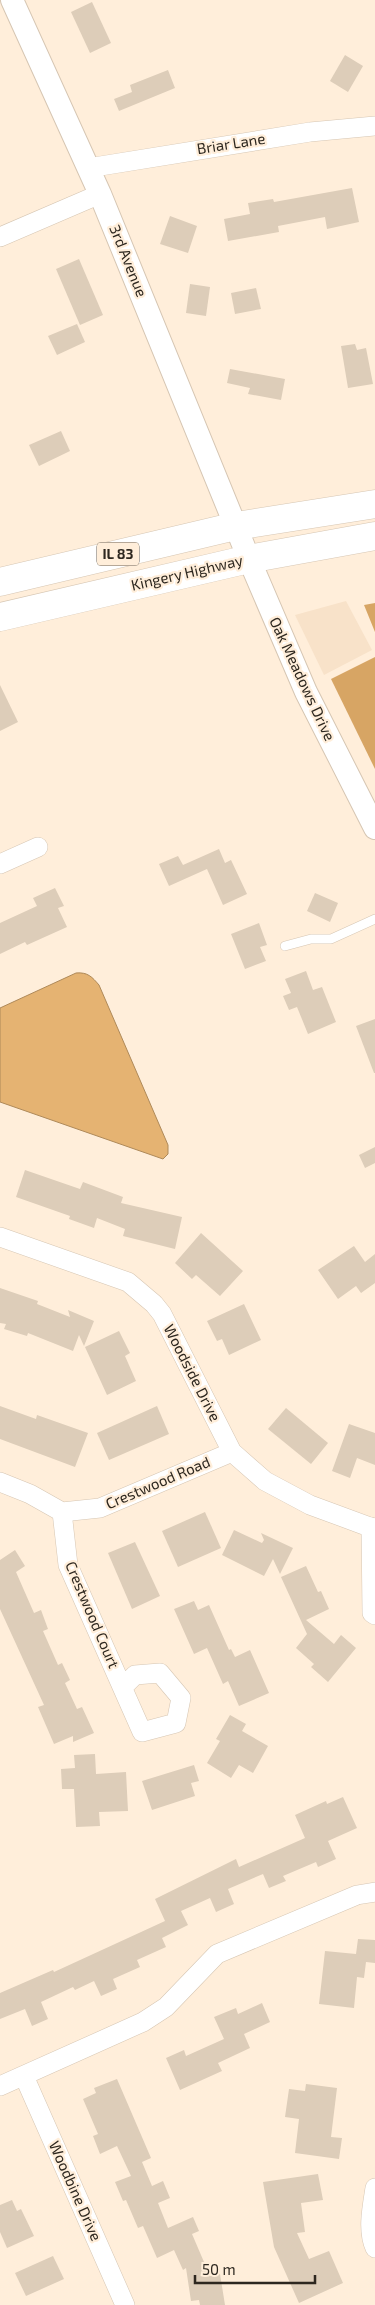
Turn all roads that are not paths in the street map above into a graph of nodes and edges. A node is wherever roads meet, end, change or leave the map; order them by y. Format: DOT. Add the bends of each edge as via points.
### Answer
graph roads {
  1 [pos="12,0"];
  2 [pos="375,126"];
  3 [pos="88,168"];
  4 [pos="100,194"];
  5 [pos="0,237"];
  6 [pos="375,504"];
  7 [pos="236,526"];
  8 [pos="375,536"];
  9 [pos="249,559"];
  10 [pos="0,582"];
  11 [pos="0,616"];
  12 [pos="375,828"];
  13 [pos="38,846"];
  14 [pos="0,864"];
  15 [pos="375,919"];
  16 [pos="285,946"];
  17 [pos="0,1237"];
  18 [pos="232,1452"];
  19 [pos="0,1482"];
  20 [pos="62,1512"];
  21 [pos="373,1528"];
  22 [pos="375,1615"];
  23 [pos="123,1687"];
  24 [pos="375,1892"];
  25 [pos="24,2076"];
  26 [pos="0,2086"];
  27 [pos="375,2188"];
  28 [pos="375,2248"];
  29 [pos="125,2305"];
  1 -- 3 [label="street, 3rd Avenue"];
  2 -- 3 [label="street, Briar Lane" via="310,132"];
  3 -- 4 [label="street, 3rd Avenue"];
  4 -- 5 [label="street"];
  4 -- 7 [label="street, 3rd Avenue"];
  6 -- 7 [label="highway, IL 83"];
  7 -- 9 [label="street, Oak Meadows Drive"];
  7 -- 10 [label="highway, IL 83"];
  8 -- 9 [label="highway, Kingery Highway / IL 83"];
  9 -- 11 [label="highway, Kingery Highway / IL 83"];
  9 -- 12 [label="street, Oak Meadows Drive" via="306,692"];
  13 -- 14 [label="street"];
  15 -- 16 [label="lane" via="331,939 311,939"];
  17 -- 18 [label="street, Woodside Drive" via="128,1282 154,1304"];
  18 -- 20 [label="street, Crestwood Road" via="100,1508"];
  18 -- 21 [label="street, Woodside Drive" via="265,1481 310,1505"];
  19 -- 20 [label="street"];
  20 -- 23 [label="street, Crestwood Court" via="68,1565"];
  21 -- 22 [label="street, Woodside Drive" via="372,1613"];
  24 -- 25 [label="street" via="357,1895 217,1954 166,2008 143,2022"];
  25 -- 26 [label="street"];
  25 -- 29 [label="street, Woodbine Drive"];
  27 -- 28 [label="street" via="371,2210"];
}
